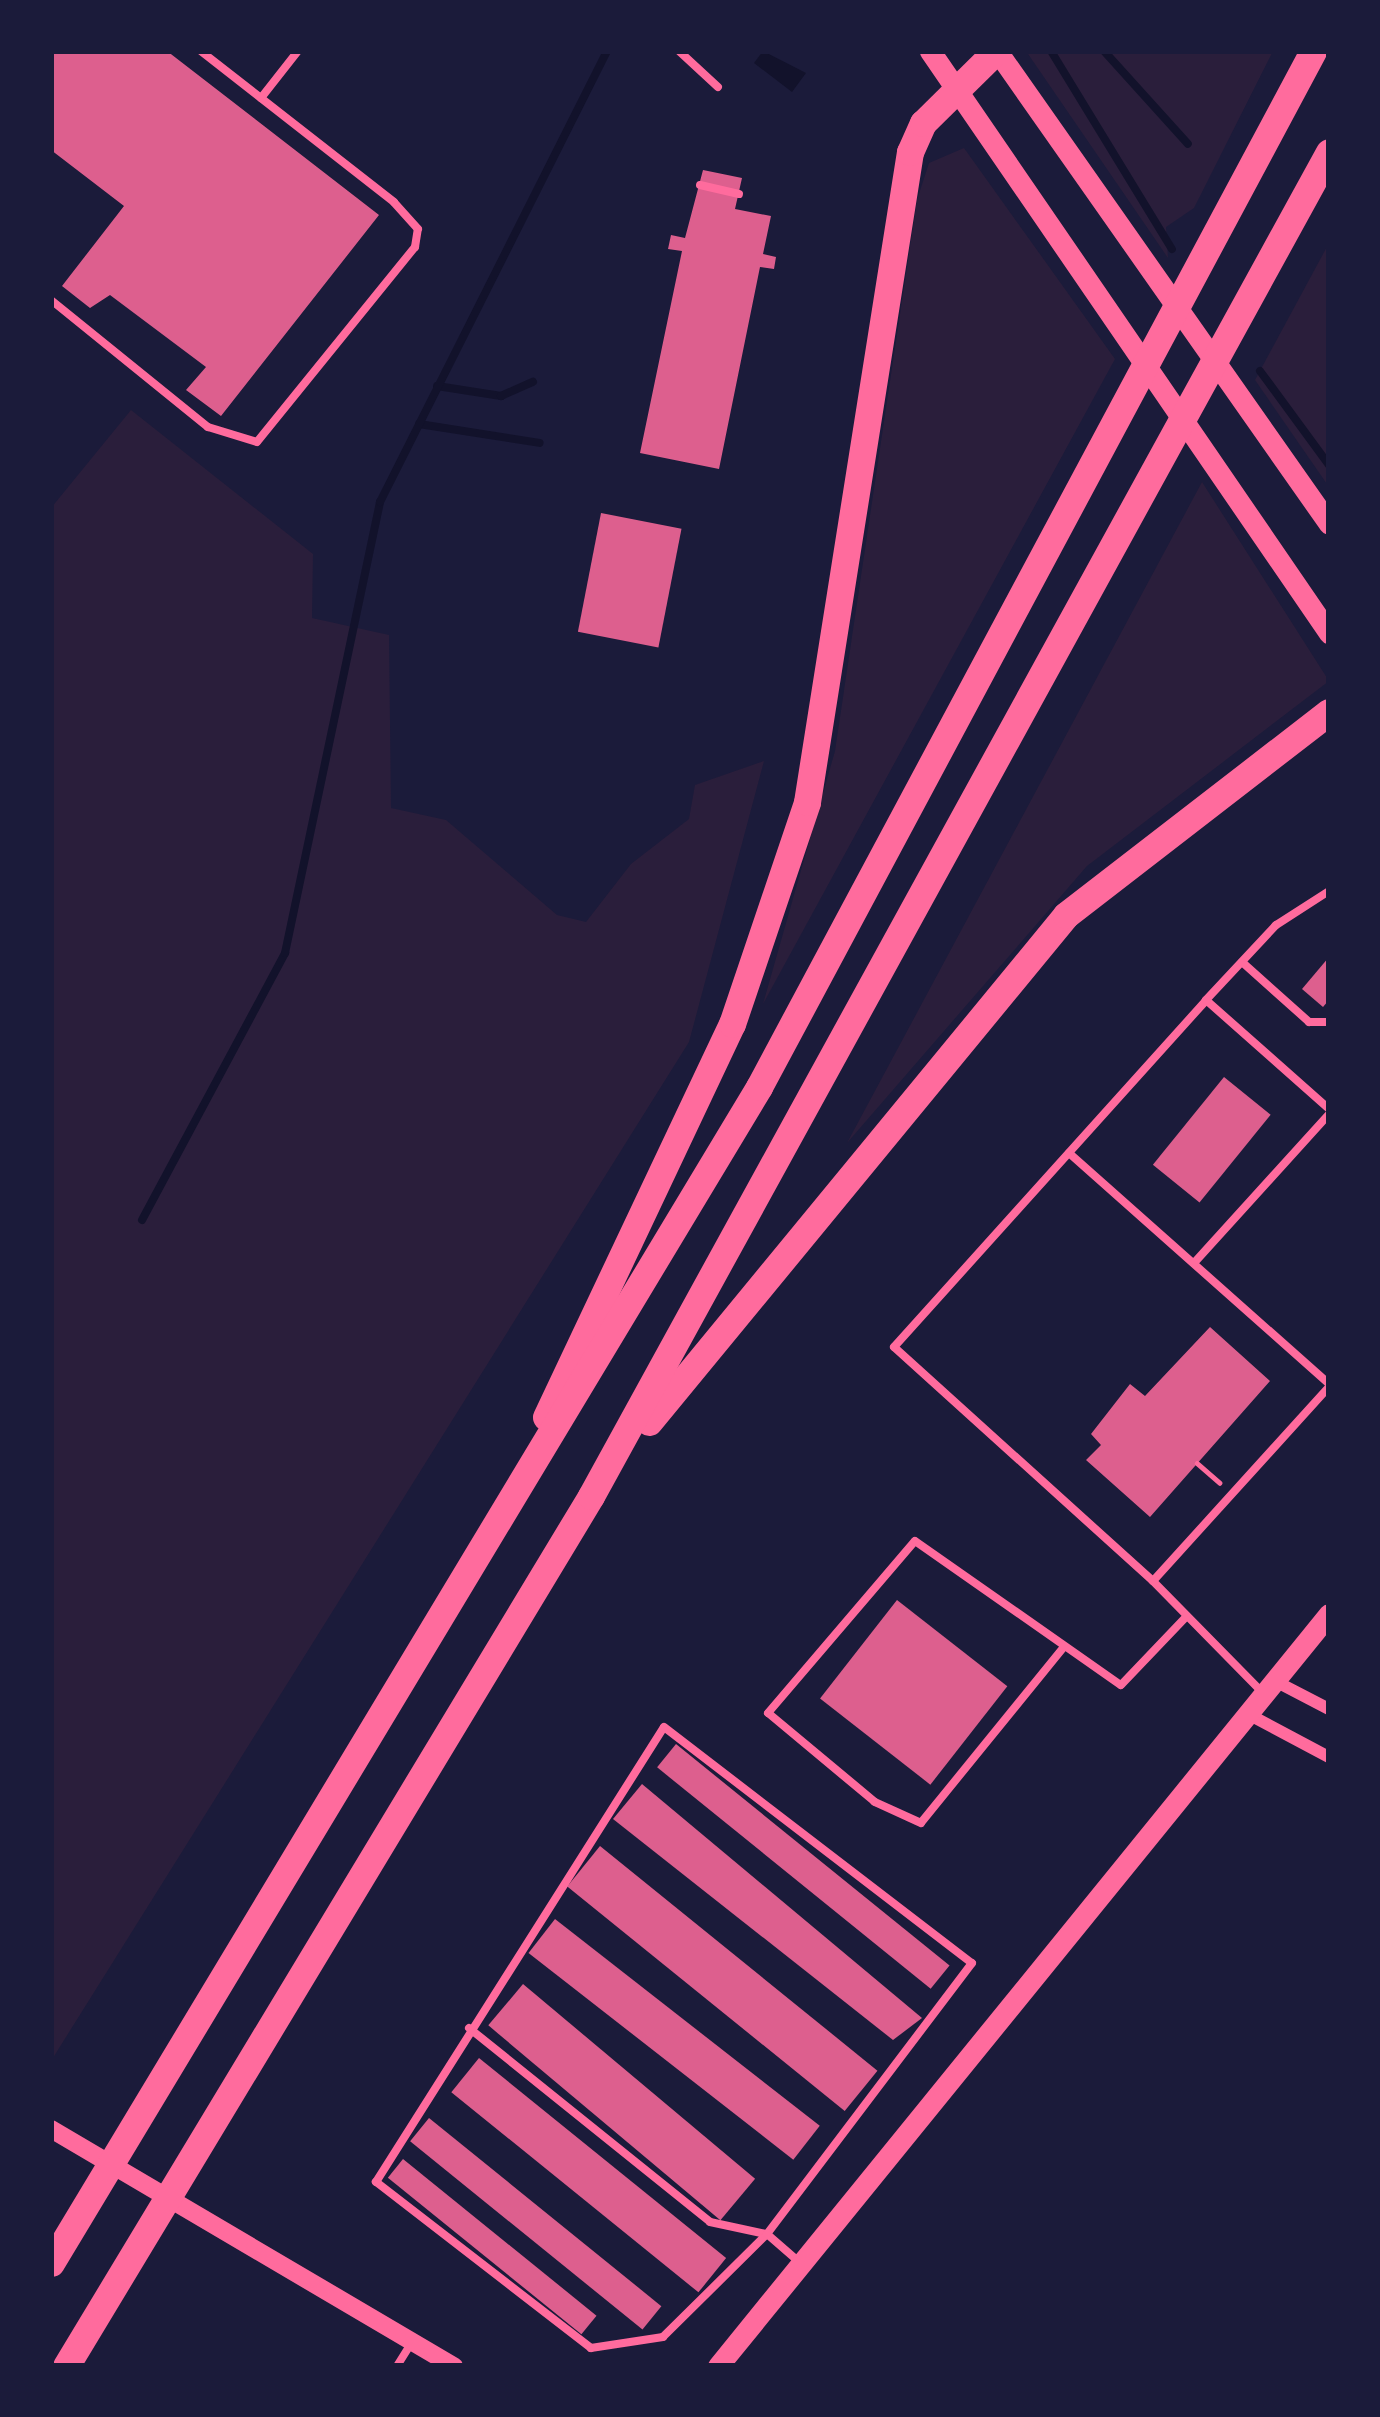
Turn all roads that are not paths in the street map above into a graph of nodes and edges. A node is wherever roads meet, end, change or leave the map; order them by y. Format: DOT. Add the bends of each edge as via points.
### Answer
graph roads {
  1 [pos="201,51"];
  2 [pos="298,51"];
  3 [pos="679,51"];
  4 [pos="929,51"];
  5 [pos="997,51"];
  6 [pos="1313,51"];
  7 [pos="718,87"];
  8 [pos="957,92"];
  9 [pos="261,98"];
  10 [pos="1329,152"];
  11 [pos="700,185"];
  12 [pos="739,194"];
  13 [pos="51,300"];
  14 [pos="1329,524"];
  15 [pos="1329,633"];
  16 [pos="1329,712"];
  17 [pos="1329,891"];
  18 [pos="1242,962"];
  19 [pos="1206,1000"];
  20 [pos="1329,1022"];
  21 [pos="1329,1112"];
  22 [pos="1069,1153"];
  23 [pos="1194,1262"];
  24 [pos="1329,1385"];
  25 [pos="591,1496"];
  26 [pos="472,1573"];
  27 [pos="1153,1581"];
  28 [pos="1329,1615"];
  29 [pos="1187,1616"];
  30 [pos="1064,1648"];
  31 [pos="1270,1688"];
  32 [pos="1329,1709"];
  33 [pos="1248,1714"];
  34 [pos="1329,1757"];
  35 [pos="470,2028"];
  36 [pos="51,2129"];
  37 [pos="767,2234"];
  38 [pos="799,2260"];
  39 [pos="51,2263"];
  40 [pos="413,2341"];
  41 [pos="66,2366"];
  42 [pos="397,2366"];
  43 [pos="454,2366"];
  44 [pos="718,2366"];
  1 -- 9 [label="lane"];
  2 -- 9 [label="lane"];
  3 -- 7 [label="lane"];
  4 -- 8 [label="main road"];
  5 -- 8 [label="highway"];
  5 -- 14 [label="main road"];
  6 -- 26 [label="highway" via="759,1088"];
  8 -- 15 [label="main road"];
  8 -- 26 [label="highway" via="910,152 807,802 732,1024"];
  9 -- 13 [label="lane" via="418,230 273,433 237,444 208,427"];
  10 -- 25 [label="highway" via="1134,522"];
  11 -- 12 [label="lane"];
  16 -- 25 [label="highway" via="1066,915"];
  17 -- 18 [label="lane"];
  18 -- 19 [label="lane"];
  18 -- 20 [label="lane" via="1309,1022"];
  19 -- 21 [label="lane"];
  19 -- 22 [label="lane"];
  21 -- 23 [label="lane"];
  22 -- 23 [label="lane"];
  22 -- 27 [label="lane" via="894,1347"];
  23 -- 24 [label="lane"];
  24 -- 27 [label="lane"];
  25 -- 41 [label="highway"];
  26 -- 39 [label="highway"];
  27 -- 29 [label="lane"];
  28 -- 31 [label="main road"];
  29 -- 30 [label="lane" via="1121,1685"];
  29 -- 31 [label="lane"];
  30 -- 30 [label="lane" via="915,1541 768,1713 875,1802 921,1823"];
  31 -- 32 [label="street"];
  31 -- 33 [label="main road"];
  33 -- 34 [label="street"];
  33 -- 38 [label="main road"];
  35 -- 37 [label="lane" via="710,2222"];
  35 -- 37 [label="lane" via="377,2186 585,2346 652,2340"];
  35 -- 37 [label="lane" via="656,1732 668,1729 972,1964"];
  36 -- 40 [label="street"];
  37 -- 38 [label="lane"];
  38 -- 44 [label="main road"];
  40 -- 42 [label="lane"];
  40 -- 43 [label="street"];
}
